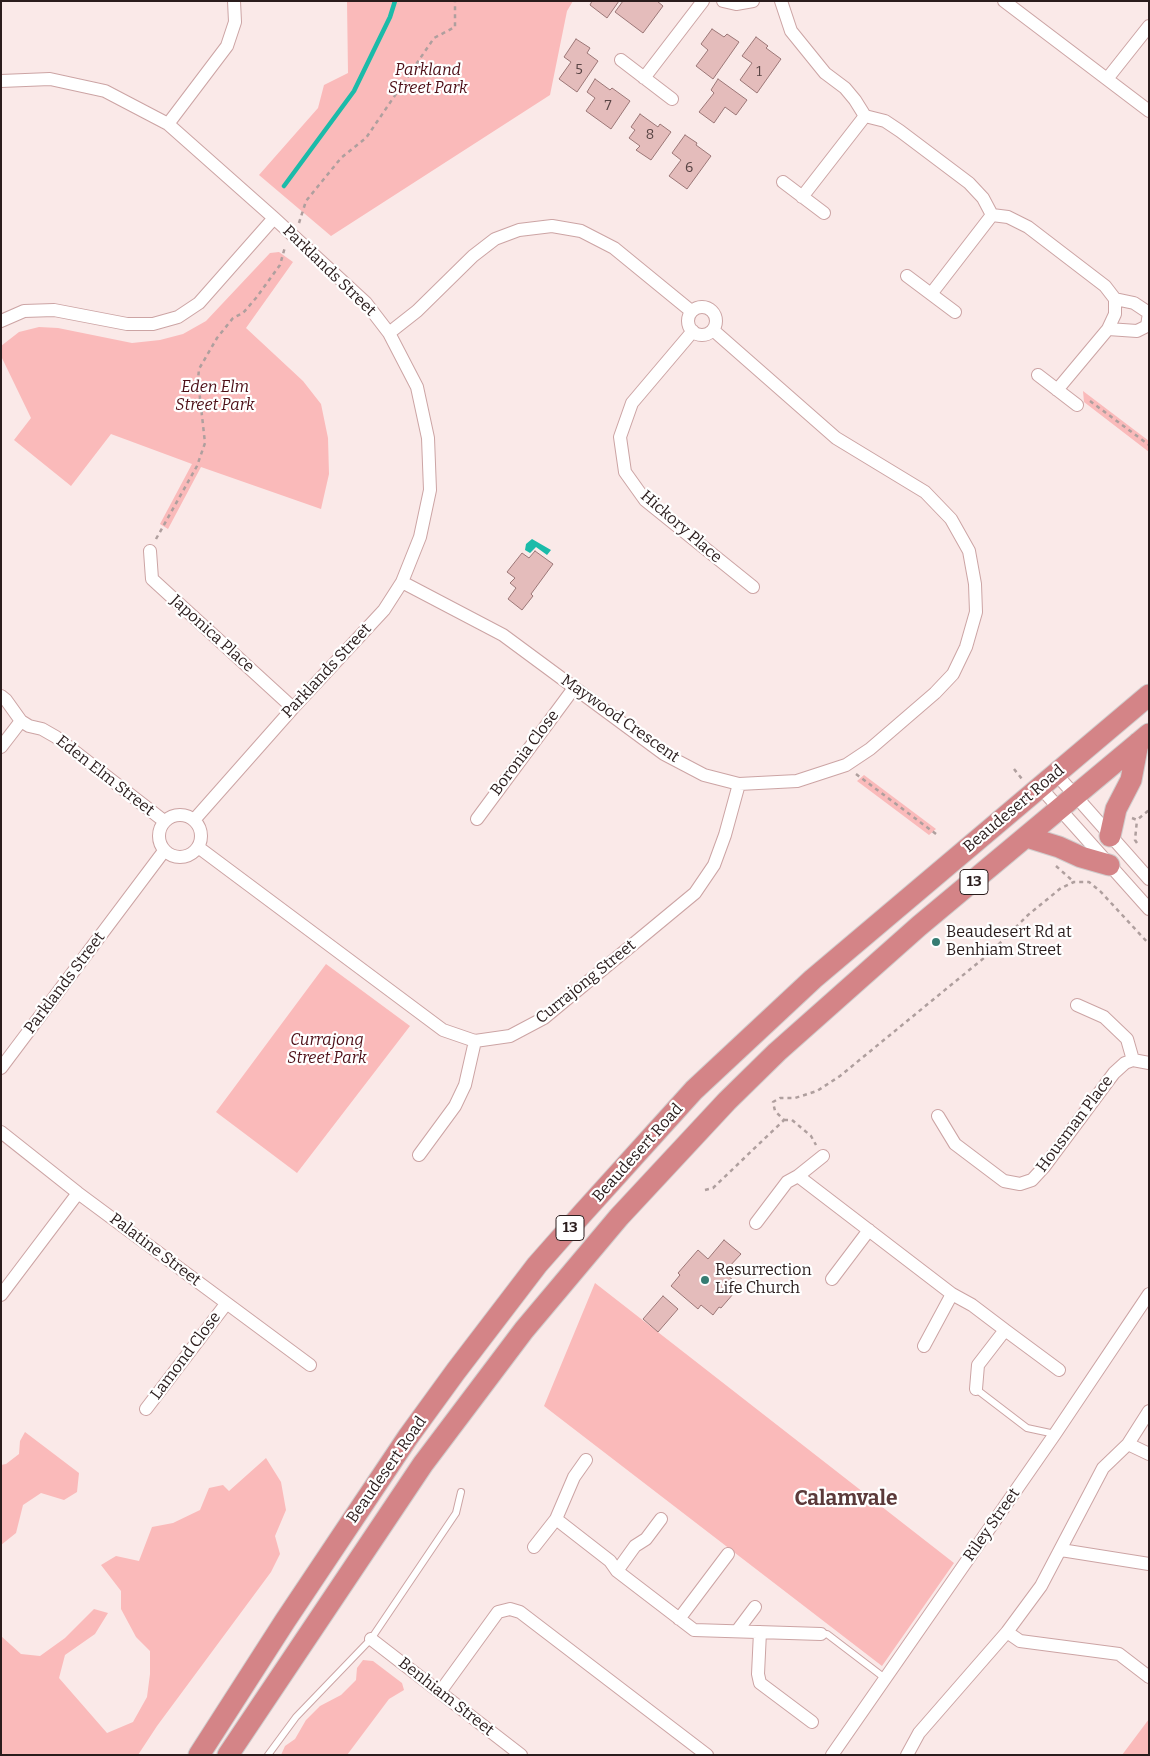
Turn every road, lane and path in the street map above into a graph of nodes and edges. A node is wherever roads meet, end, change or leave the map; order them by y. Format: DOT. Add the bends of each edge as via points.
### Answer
graph roads {
  1 [pos="234,1"];
  2 [pos="455,1"];
  3 [pos="703,1"];
  4 [pos="723,1"];
  5 [pos="753,1"];
  6 [pos="781,1"];
  7 [pos="1004,1"];
  8 [pos="1149,26"];
  9 [pos="621,60"];
  10 [pos="644,78"];
  11 [pos="1107,79"];
  12 [pos="1,80"];
  13 [pos="672,99"];
  14 [pos="1149,111"];
  15 [pos="865,116"];
  16 [pos="168,124"];
  17 [pos="783,182"];
  18 [pos="802,197"];
  19 [pos="824,214"];
  20 [pos="992,215"];
  21 [pos="274,218"];
  22 [pos="299,222"];
  23 [pos="285,244"];
  24 [pos="907,276"];
  25 [pos="931,294"];
  26 [pos="1115,299"];
  27 [pos="691,312"];
  28 [pos="954,312"];
  29 [pos="1,321"];
  30 [pos="1108,329"];
  31 [pos="713,330"];
  32 [pos="693,332"];
  33 [pos="389,333"];
  34 [pos="1038,375"];
  35 [pos="1061,392"];
  36 [pos="1077,405"];
  37 [pos="1149,445"];
  38 [pos="150,551"];
  39 [pos="402,582"];
  40 [pos="753,587"];
  41 [pos="574,688"];
  42 [pos="1149,695"];
  43 [pos="1,696"];
  44 [pos="293,708"];
  45 [pos="21,721"];
  46 [pos="1143,738"];
  47 [pos="1,746"];
  48 [pos="846,766"];
  49 [pos="1014,769"];
  50 [pos="1040,782"];
  51 [pos="739,784"];
  52 [pos="1067,802"];
  53 [pos="1149,810"];
  54 [pos="1130,817"];
  55 [pos="477,818"];
  56 [pos="194,820"];
  57 [pos="1137,820"];
  58 [pos="164,821"];
  59 [pos="936,834"];
  60 [pos="1110,836"];
  61 [pos="1027,837"];
  62 [pos="1138,846"];
  63 [pos="198,847"];
  64 [pos="164,851"];
  65 [pos="1109,865"];
  66 [pos="1149,879"];
  67 [pos="1149,909"];
  68 [pos="1149,944"];
  69 [pos="1077,1005"];
  70 [pos="475,1041"];
  71 [pos="1133,1060"];
  72 [pos="1149,1063"];
  73 [pos="1,1068"];
  74 [pos="938,1116"];
  75 [pos="784,1120"];
  76 [pos="1,1132"];
  77 [pos="419,1155"];
  78 [pos="823,1156"];
  79 [pos="798,1176"];
  80 [pos="705,1190"];
  81 [pos="78,1193"];
  82 [pos="756,1223"];
  83 [pos="869,1230"];
  84 [pos="832,1278"];
  85 [pos="952,1294"];
  86 [pos="1149,1294"];
  87 [pos="1,1295"];
  88 [pos="226,1304"];
  89 [pos="1005,1330"];
  90 [pos="924,1346"];
  91 [pos="310,1365"];
  92 [pos="1059,1370"];
  93 [pos="976,1389"];
  94 [pos="146,1409"];
  95 [pos="1149,1411"];
  96 [pos="1055,1434"];
  97 [pos="1128,1444"];
  98 [pos="1149,1454"];
  99 [pos="586,1460"];
  100 [pos="461,1492"];
  101 [pos="556,1519"];
  102 [pos="661,1519"];
  103 [pos="534,1547"];
  104 [pos="1061,1550"];
  105 [pos="728,1554"];
  106 [pos="1149,1564"];
  107 [pos="617,1571"];
  108 [pos="755,1607"];
  109 [pos="679,1618"];
  110 [pos="736,1631"];
  111 [pos="760,1632"];
  112 [pos="1007,1632"];
  113 [pos="821,1634"];
  114 [pos="371,1639"];
  115 [pos="1149,1677"];
  116 [pos="886,1679"];
  117 [pos="440,1692"];
  118 [pos="812,1722"];
  119 [pos="199,1755"];
  120 [pos="228,1755"];
  121 [pos="268,1755"];
  122 [pos="521,1755"];
  123 [pos="707,1755"];
  124 [pos="832,1755"];
  125 [pos="907,1755"];
  1 -- 16 [label="street" via="235,22 227,46"];
  2 -- 22 [label="path" via="455,27 434,38 366,138 341,158 306,201"];
  3 -- 10 [label="street"];
  4 -- 5 [label="street" via="736,4"];
  6 -- 15 [label="street" via="791,30 825,73 850,94"];
  7 -- 11 [label="street"];
  8 -- 11 [label="street"];
  9 -- 10 [label="street"];
  10 -- 13 [label="street"];
  11 -- 14 [label="street"];
  12 -- 16 [label="street, Parklands Street" via="50,79 105,91"];
  15 -- 18 [label="street"];
  15 -- 20 [label="street" via="885,121 970,183"];
  16 -- 21 [label="street, Parklands Street"];
  17 -- 18 [label="street"];
  18 -- 19 [label="street"];
  20 -- 25 [label="street"];
  20 -- 26 [label="street" via="1008,217 1028,227 1105,286"];
  21 -- 29 [label="street" via="199,303 178,317 153,324 127,324 54,310 24,311"];
  21 -- 33 [label="street, Parklands Street" via="366,303"];
  23 -- 38 [label="path" via="280,265 256,298 243,313 233,318 217,338 199,369 205,443 197,466"];
  24 -- 25 [label="street"];
  25 -- 28 [label="street"];
  26 -- 30 [label="street" via="1115,314"];
  26 -- 30 [label="street" via="1134,303 1149,313 1147,326 1137,331"];
  27 -- 31 [label="street" via="698,307 711,310 716,322"];
  27 -- 32 [label="street" via="688,324"];
  27 -- 33 [label="street" via="614,248 582,231 552,226 519,230 495,239 473,256 417,312"];
  30 -- 35 [label="street"];
  31 -- 32 [label="street" via="701,335"];
  31 -- 48 [label="street, Maywood Crescent" via="836,438 925,492 951,519 969,551 976,612 966,647 953,674 870,749"];
  32 -- 40 [label="street, Hickory Place" via="632,403 620,437 625,472 645,500"];
  33 -- 39 [label="street, Parklands Street" via="417,387 428,438 430,490 420,537"];
  34 -- 35 [label="street"];
  35 -- 36 [label="street"];
  35 -- 37 [label="path" via="1081,395"];
  38 -- 44 [label="street, Japonica Place" via="152,579"];
  39 -- 41 [label="street, Maywood Crescent" via="502,635"];
  39 -- 44 [label="street, Parklands Street" via="384,610"];
  41 -- 51 [label="street, Maywood Crescent" via="664,754 704,775"];
  41 -- 55 [label="street, Boronia Close"];
  42 -- 50 [label="highway, Beaudesert Road / 13"];
  43 -- 45 [label="street"];
  44 -- 56 [label="street, Parklands Street"];
  45 -- 47 [label="street"];
  45 -- 58 [label="street, Eden Elm Street" via="56,737"];
  46 -- 52 [label="highway, Beaudesert Road / 13"];
  46 -- 60 [label="highway" via="1131,780 1116,809"];
  48 -- 51 [label="street, Maywood Crescent" via="796,781"];
  48 -- 59 [label="path"];
  49 -- 50 [label="path"];
  50 -- 52 [label="street"];
  50 -- 52 [label="street"];
  50 -- 119 [label="highway, Beaudesert Road / 13" via="814,979 694,1090 537,1265 376,1484"];
  51 -- 70 [label="street, Currajong Street" via="714,866 695,893 544,1018 510,1036"];
  52 -- 60 [label="street"];
  52 -- 61 [label="highway, Beaudesert Road / 13"];
  52 -- 65 [label="street"];
  53 -- 57 [label="path"];
  54 -- 57 [label="path"];
  56 -- 58 [label="street" via="181,814"];
  56 -- 63 [label="street" via="200,828"];
  57 -- 62 [label="path" via="1135,840"];
  58 -- 64 [label="street" via="158,834"];
  60 -- 66 [label="street"];
  61 -- 65 [label="highway"];
  61 -- 120 [label="highway, Beaudesert Road / 13" via="912,932 777,1052 619,1217 524,1330 423,1464"];
  63 -- 64 [label="street" via="194,853 184,857"];
  63 -- 70 [label="street, Currajong Street" via="443,1030"];
  64 -- 73 [label="street, Parklands Street"];
  65 -- 67 [label="street"];
  68 -- 75 [label="path" via="1089,882 1074,882 1061,888 990,953 840,1076 817,1091 773,1102 775,1111"];
  69 -- 71 [label="street" via="1104,1017 1127,1039"];
  70 -- 77 [label="street" via="465,1085 456,1106"];
  71 -- 72 [label="street"];
  71 -- 74 [label="street, Housman Place" via="1114,1073 1044,1167 1032,1180 1020,1184 1004,1181 955,1144"];
  75 -- 78 [label="path" via="792,1120 802,1127"];
  75 -- 80 [label="path" via="712,1188"];
  76 -- 81 [label="street, Palatine Street"];
  78 -- 79 [label="street"];
  79 -- 82 [label="street" via="787,1182"];
  79 -- 83 [label="street"];
  81 -- 87 [label="street"];
  81 -- 88 [label="street, Palatine Street"];
  83 -- 84 [label="street"];
  83 -- 85 [label="street"];
  85 -- 89 [label="street" via="972,1304"];
  85 -- 90 [label="street"];
  86 -- 96 [label="street, Riley Street"];
  88 -- 91 [label="street, Palatine Street"];
  88 -- 94 [label="street, Lamond Close"];
  89 -- 92 [label="street"];
  89 -- 93 [label="street" via="978,1365"];
  93 -- 96 [label="lane" via="1027,1428"];
  95 -- 97 [label="street"];
  96 -- 116 [label="street, Riley Street"];
  97 -- 98 [label="street"];
  97 -- 104 [label="street" via="1103,1468"];
  99 -- 101 [label="street" via="574,1477"];
  100 -- 114 [label="lane" via="456,1513"];
  101 -- 103 [label="street"];
  101 -- 107 [label="street" via="610,1561"];
  102 -- 107 [label="street"];
  104 -- 106 [label="street"];
  104 -- 112 [label="street" via="1041,1586"];
  105 -- 109 [label="street"];
  107 -- 109 [label="street"];
  108 -- 110 [label="street"];
  109 -- 110 [label="street" via="694,1630"];
  110 -- 111 [label="street"];
  111 -- 113 [label="street"];
  111 -- 118 [label="street" via="760,1683"];
  112 -- 115 [label="street" via="1020,1641 1119,1654"];
  112 -- 125 [label="street" via="919,1733"];
  113 -- 116 [label="lane" via="827,1634"];
  114 -- 117 [label="street, Benhiam Street"];
  114 -- 121 [label="lane" via="296,1717"];
  116 -- 124 [label="street, Riley Street"];
  117 -- 122 [label="street, Benhiam Street"];
  117 -- 123 [label="street" via="498,1612 510,1609 520,1612"];
}
